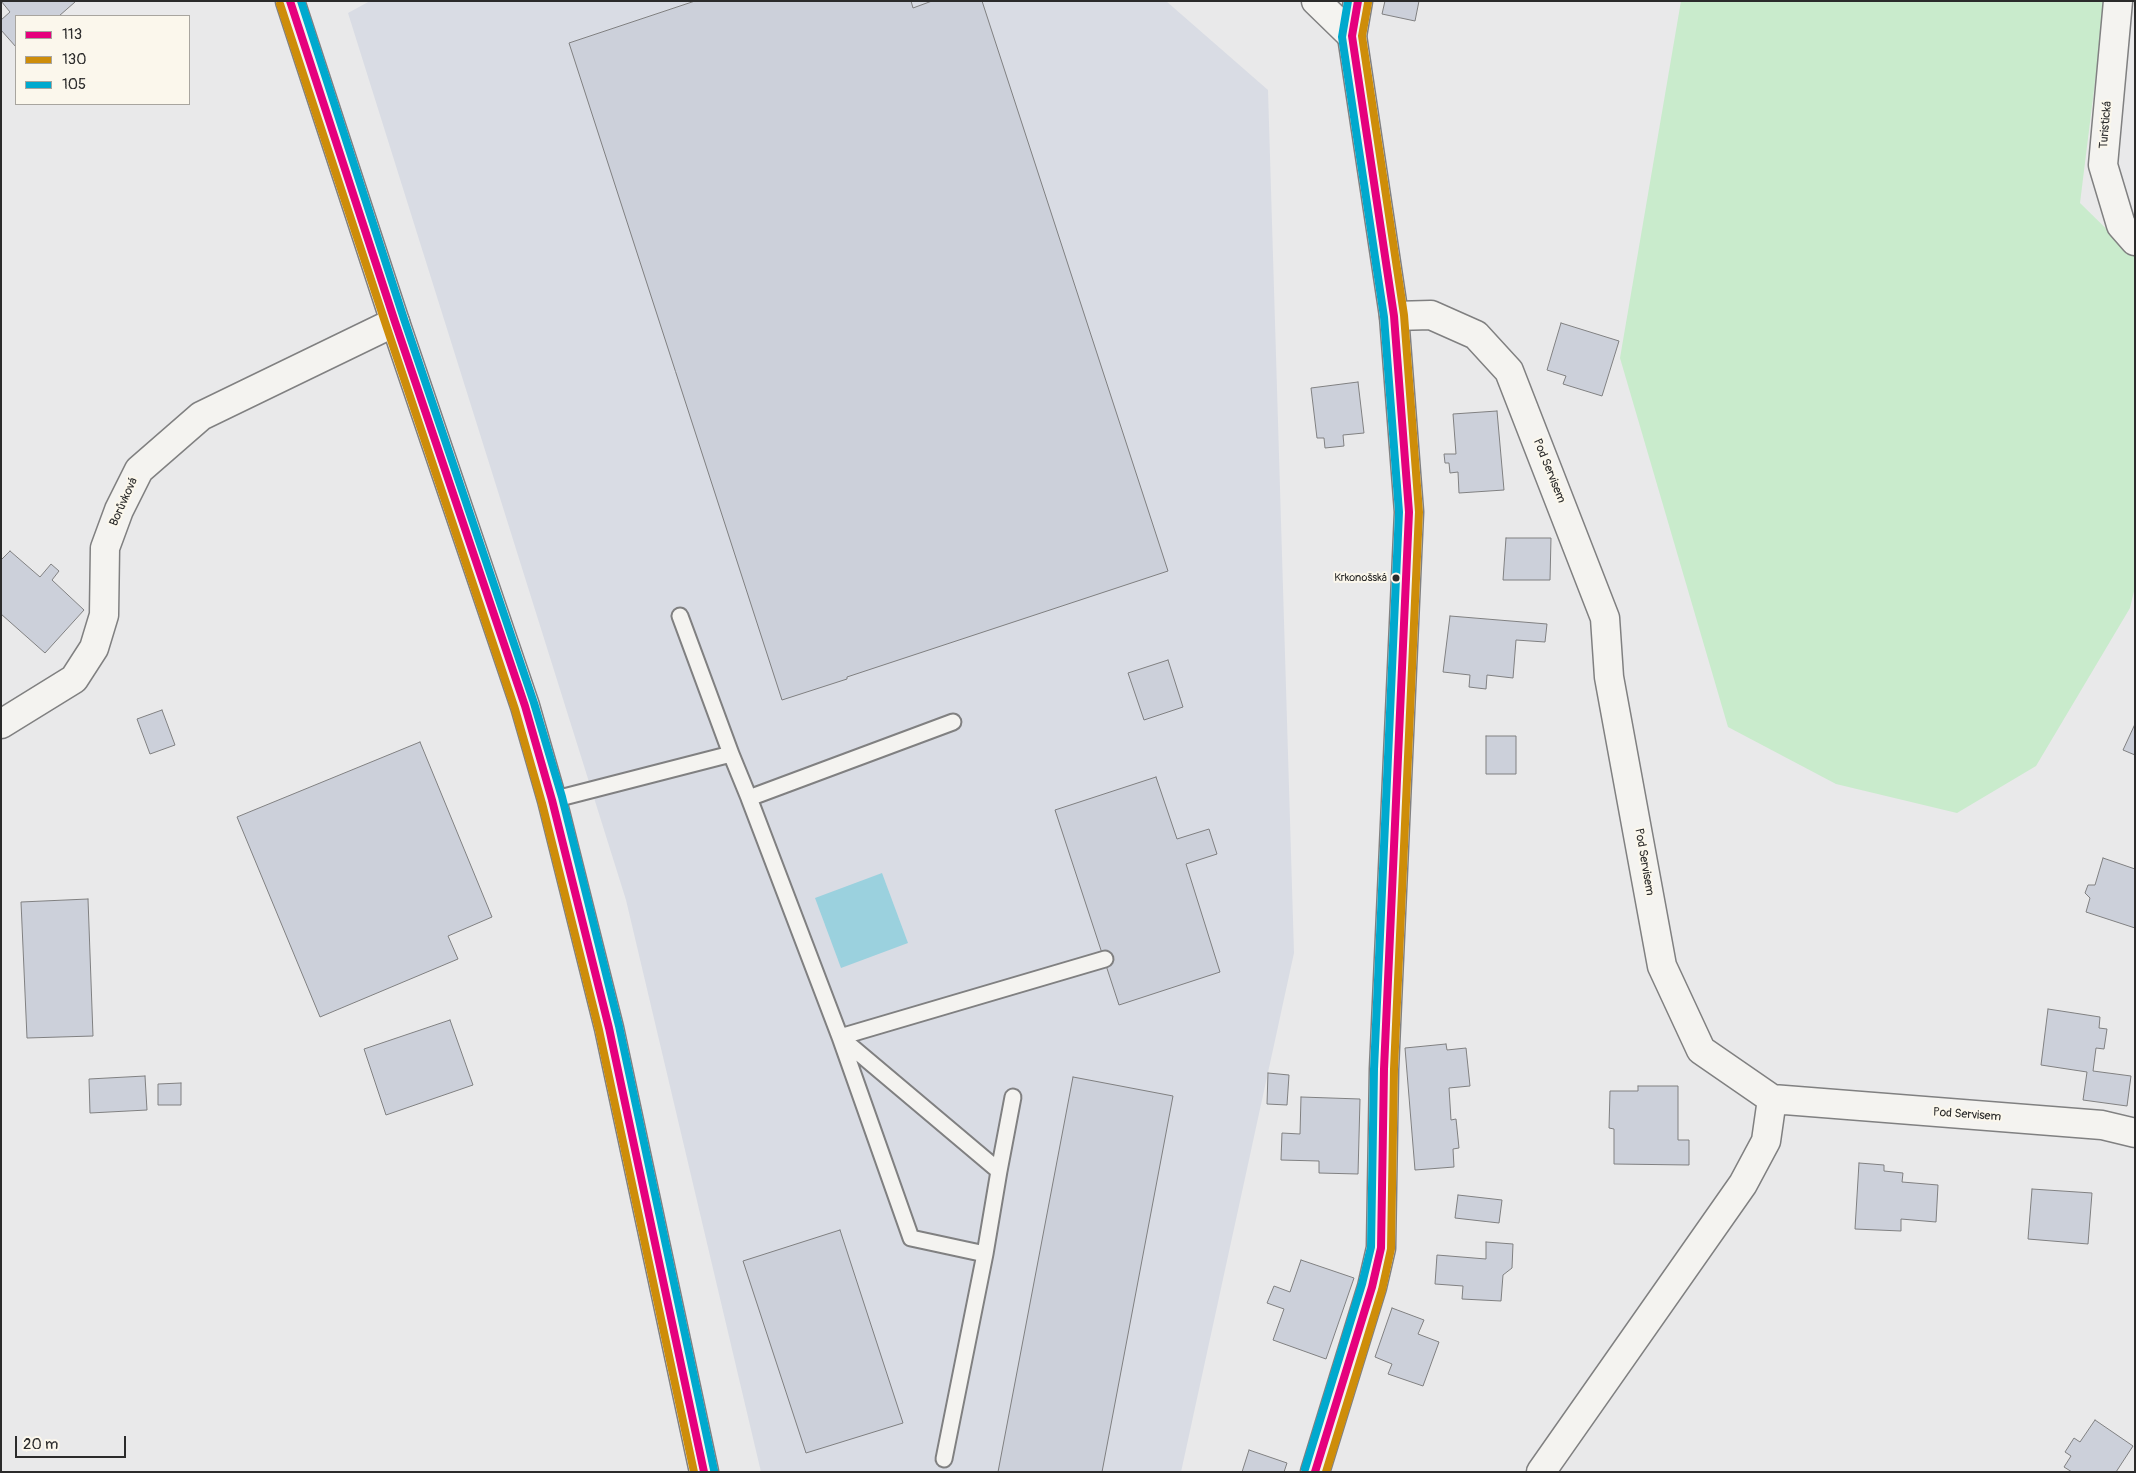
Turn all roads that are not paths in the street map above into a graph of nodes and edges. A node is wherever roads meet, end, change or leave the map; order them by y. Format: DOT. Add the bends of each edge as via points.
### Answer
graph roads {
  1 [pos="290,1"];
  2 [pos="1316,1"];
  3 [pos="1358,1"];
  4 [pos="2118,1"];
  5 [pos="1352,36"];
  6 [pos="2135,241"];
  7 [pos="1394,316"];
  8 [pos="395,322"];
  9 [pos="680,616"];
  10 [pos="953,722"];
  11 [pos="1,724"];
  12 [pos="731,754"];
  13 [pos="749,798"];
  14 [pos="552,800"];
  15 [pos="1105,959"];
  16 [pos="840,1038"];
  17 [pos="1013,1098"];
  18 [pos="1772,1099"];
  19 [pos="2135,1133"];
  20 [pos="999,1171"];
  21 [pos="985,1254"];
  22 [pos="944,1459"];
  23 [pos="704,1472"];
  24 [pos="1315,1472"];
  25 [pos="1541,1472"];
  1 -- 8 [label="street"];
  2 -- 5 [label="street"];
  3 -- 5 [label="street"];
  4 -- 6 [label="street, Turistická" via="2103,165 2120,226"];
  5 -- 7 [label="street"];
  7 -- 18 [label="street, Pod Servisem" via="1432,315 1476,335 1509,371 1605,618 1609,677 1662,966 1701,1050"];
  7 -- 24 [label="street" via="1408,512 1384,1069 1381,1248"];
  8 -- 11 [label="street, Borůvková" via="201,416 139,470 105,548 104,615 94,648 74,679"];
  8 -- 14 [label="street" via="525,706"];
  9 -- 12 [label="lane"];
  10 -- 13 [label="lane"];
  12 -- 13 [label="lane"];
  12 -- 14 [label="lane"];
  13 -- 16 [label="lane"];
  14 -- 23 [label="street" via="609,1028"];
  15 -- 16 [label="lane"];
  16 -- 20 [label="lane"];
  16 -- 21 [label="lane" via="911,1238"];
  17 -- 20 [label="lane"];
  18 -- 19 [label="street, Pod Servisem" via="2102,1125"];
  18 -- 25 [label="street" via="1766,1141 1743,1184"];
  20 -- 21 [label="lane"];
  21 -- 22 [label="lane"];
}
